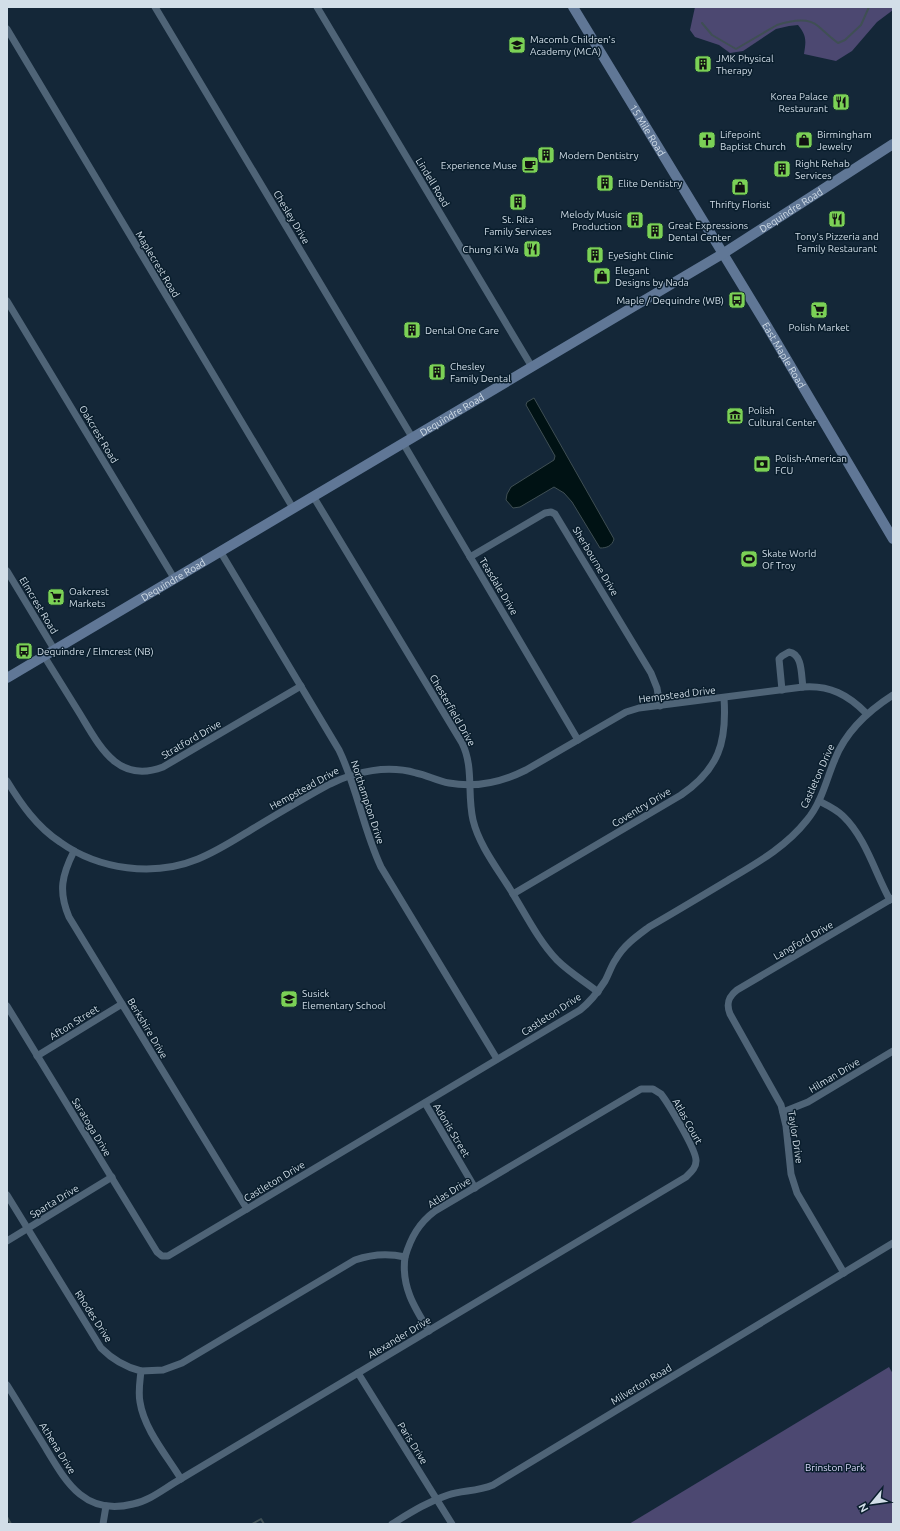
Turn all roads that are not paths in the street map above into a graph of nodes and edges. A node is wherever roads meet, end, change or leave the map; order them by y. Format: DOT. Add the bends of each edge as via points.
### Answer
graph roads {
  1 [pos="155,7"];
  2 [pos="318,7"];
  3 [pos="573,7"];
  4 [pos="7,30"];
  5 [pos="893,144"];
  6 [pos="724,253"];
  7 [pos="7,301"];
  8 [pos="532,367"];
  9 [pos="412,437"];
  10 [pos="402,443"];
  11 [pos="313,496"];
  12 [pos="293,508"];
  13 [pos="893,539"];
  14 [pos="220,550"];
  15 [pos="470,558"];
  16 [pos="7,571"];
  17 [pos="174,578"];
  18 [pos="54,649"];
  19 [pos="44,656"];
  20 [pos="7,678"];
  21 [pos="301,686"];
  22 [pos="803,688"];
  23 [pos="782,690"];
  24 [pos="893,695"];
  25 [pos="724,698"];
  26 [pos="660,706"];
  27 [pos="866,713"];
  28 [pos="578,740"];
  29 [pos="349,776"];
  30 [pos="7,781"];
  31 [pos="470,784"];
  32 [pos="819,801"];
  33 [pos="74,851"];
  34 [pos="513,894"];
  35 [pos="892,899"];
  36 [pos="598,992"];
  37 [pos="727,1003"];
  38 [pos="122,1004"];
  39 [pos="7,1006"];
  40 [pos="893,1051"];
  41 [pos="37,1056"];
  42 [pos="497,1059"];
  43 [pos="653,1089"];
  44 [pos="425,1103"];
  45 [pos="783,1112"];
  46 [pos="694,1167"];
  47 [pos="112,1177"];
  48 [pos="475,1188"];
  49 [pos="7,1196"];
  50 [pos="247,1209"];
  51 [pos="27,1229"];
  52 [pos="7,1241"];
  53 [pos="893,1243"];
  54 [pos="162,1256"];
  55 [pos="405,1256"];
  56 [pos="844,1273"];
  57 [pos="429,1331"];
  58 [pos="141,1371"];
  59 [pos="358,1373"];
  60 [pos="7,1385"];
  61 [pos="181,1479"];
  62 [pos="436,1499"];
  63 [pos="106,1506"];
  64 [pos="103,1524"];
  65 [pos="392,1524"];
  66 [pos="452,1524"];
  1 -- 9 [label="street, Chesley Drive"];
  2 -- 8 [label="street, Lindell Road"];
  3 -- 6 [label="main road, 15 Mile Road"];
  4 -- 12 [label="street, Maplecrest Road"];
  5 -- 6 [label="main road, Dequindre Road"];
  6 -- 8 [label="main road, Dequindre Road"];
  6 -- 13 [label="main road, East Maple Road"];
  7 -- 17 [label="street, Oakcrest Road"];
  8 -- 9 [label="main road, Dequindre Road"];
  9 -- 10 [label="main road, Dequindre Road"];
  10 -- 11 [label="main road, Dequindre Road"];
  10 -- 15 [label="street, Teasdale Drive"];
  11 -- 12 [label="main road, Dequindre Road"];
  11 -- 31 [label="street, Chesterfield Drive" via="462,742 468,758"];
  12 -- 14 [label="main road, Dequindre Road"];
  14 -- 17 [label="main road, Dequindre Road"];
  14 -- 21 [label="street, Northampton Drive"];
  15 -- 26 [label="street, Sherbourne Drive" via="545,513 555,514 651,673"];
  15 -- 28 [label="street, Teasdale Drive"];
  16 -- 18 [label="street, Elmcrest Road"];
  17 -- 18 [label="main road, Dequindre Road"];
  18 -- 19 [label="main road, Dequindre Road"];
  19 -- 20 [label="main road, Dequindre Road"];
  19 -- 21 [label="street, Stratford Drive" via="104,752 121,766 137,771 151,771 163,767"];
  21 -- 29 [label="street, Northampton Drive" via="339,750"];
  22 -- 23 [label="street, Hempstead Drive"];
  22 -- 23 [label="street" via="799,660 789,652 780,659"];
  22 -- 27 [label="street, Hempstead Drive" via="819,687 838,692"];
  23 -- 25 [label="street, Hempstead Drive"];
  24 -- 27 [label="street, Castleton Drive"];
  25 -- 26 [label="street, Hempstead Drive"];
  25 -- 34 [label="street, Coventry Drive" via="725,722 722,744 714,761 699,780 681,794"];
  26 -- 28 [label="street, Hempstead Drive" via="626,712"];
  27 -- 32 [label="street, Castleton Drive" via="842,744"];
  28 -- 31 [label="street, Hempstead Drive" via="513,776 494,782"];
  29 -- 31 [label="street, Hempstead Drive" via="395,769 449,783"];
  29 -- 33 [label="street, Hempstead Drive" via="330,784 209,854 183,864 158,868 126,868 103,863"];
  29 -- 42 [label="street, Northampton Drive" via="381,867"];
  30 -- 33 [label="street, Hempstead Drive" via="32,818"];
  31 -- 34 [label="street, Chesterfield Drive" via="471,807 477,832"];
  32 -- 35 [label="street" via="849,822"];
  32 -- 36 [label="street, Castleton Drive" via="798,832 774,852 649,927 627,944"];
  33 -- 38 [label="street, Berkshire Drive" via="67,865 62,887 68,917"];
  34 -- 36 [label="street, Chesterfield Drive" via="556,959"];
  35 -- 37 [label="street, Langford Drive" via="737,990"];
  36 -- 42 [label="street, Castleton Drive" via="580,1010"];
  37 -- 45 [label="street, Taylor Drive" via="730,1014"];
  38 -- 41 [label="street, Afton Street"];
  38 -- 50 [label="street, Berkshire Drive"];
  39 -- 41 [label="street, Saratoga Drive"];
  40 -- 45 [label="street, Hilman Drive" via="808,1102"];
  41 -- 47 [label="street, Saratoga Drive"];
  42 -- 44 [label="street, Castleton Drive"];
  43 -- 46 [label="street, Atlas Court" via="664,1098 693,1150 696,1157"];
  43 -- 48 [label="street, Atlas Drive" via="638,1090"];
  44 -- 48 [label="street, Adonis Street"];
  44 -- 50 [label="street, Castleton Drive"];
  45 -- 56 [label="street, Taylor Drive" via="797,1193"];
  46 -- 57 [label="street, Alexander Drive" via="686,1177"];
  47 -- 51 [label="street, Sparta Drive"];
  47 -- 54 [label="street, Saratoga Drive" via="157,1252"];
  48 -- 55 [label="street, Atlas Drive" via="425,1219 413,1236"];
  49 -- 51 [label="street, Rhodes Drive"];
  50 -- 54 [label="street, Castleton Drive" via="174,1253"];
  51 -- 52 [label="street, Sparta Drive"];
  51 -- 58 [label="street, Rhodes Drive" via="101,1348 123,1365"];
  53 -- 56 [label="street, Milverton Road"];
  55 -- 57 [label="street" via="406,1288 411,1302"];
  55 -- 58 [label="street" via="380,1254 355,1260 182,1363 163,1370"];
  56 -- 62 [label="street, Milverton Road" via="493,1485"];
  57 -- 59 [label="street, Alexander Drive"];
  58 -- 61 [label="street" via="139,1392 143,1414"];
  59 -- 61 [label="street, Alexander Drive"];
  59 -- 62 [label="street, Paris Drive"];
  60 -- 63 [label="street, Athena Drive" via="70,1486 87,1499"];
  61 -- 63 [label="street, Alexander Drive" via="140,1502"];
  62 -- 65 [label="street, Milverton Road"];
  62 -- 66 [label="street, Paris Drive"];
  63 -- 64 [label="street"];
}
